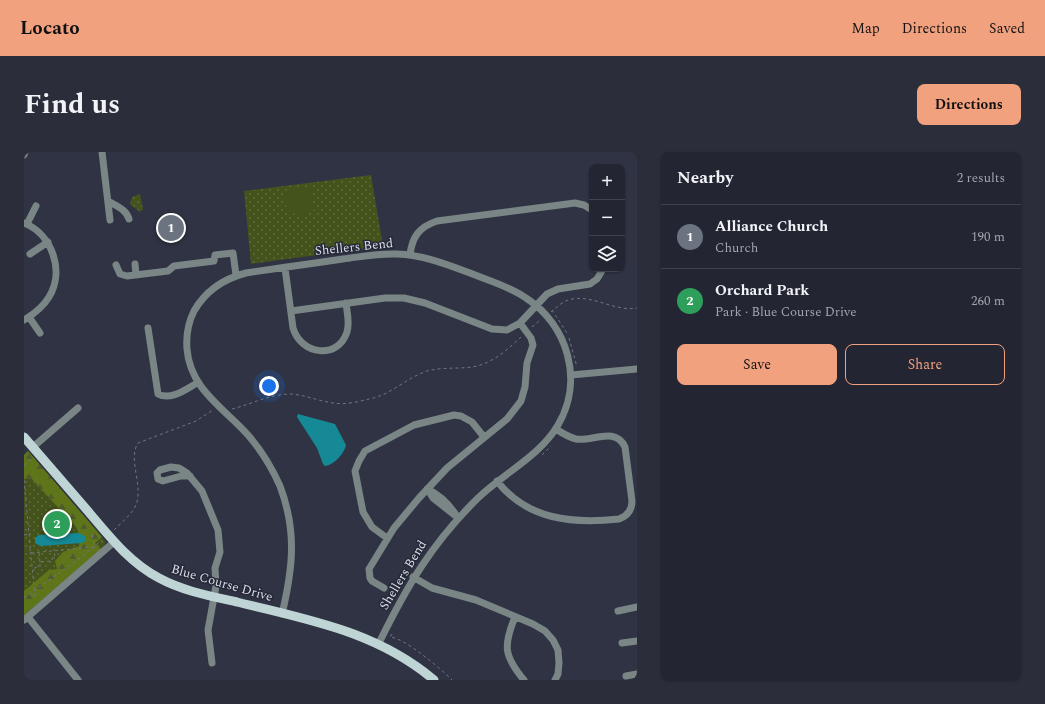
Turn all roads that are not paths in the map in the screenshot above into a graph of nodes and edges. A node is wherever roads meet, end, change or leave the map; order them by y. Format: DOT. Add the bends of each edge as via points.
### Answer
graph roads {
  1 [pos="25,152"];
  2 [pos="102,152"];
  3 [pos="24,155"];
  4 [pos="108,201"];
  5 [pos="36,206"];
  6 [pos="589,208"];
  7 [pos="129,219"];
  8 [pos="110,220"];
  9 [pos="25,224"];
  10 [pos="48,242"];
  11 [pos="30,254"];
  12 [pos="410,255"];
  13 [pos="135,264"];
  14 [pos="116,265"];
  15 [pos="285,268"];
  16 [pos="601,272"];
  17 [pos="136,275"];
  18 [pos="236,275"];
  19 [pos="346,303"];
  20 [pos="536,305"];
  21 [pos="291,311"];
  22 [pos="27,318"];
  23 [pos="520,323"];
  24 [pos="148,328"];
  25 [pos="40,333"];
  26 [pos="637,369"];
  27 [pos="571,375"];
  28 [pos="197,383"];
  29 [pos="78,408"];
  30 [pos="556,429"];
  31 [pos="24,437"];
  32 [pos="484,437"];
  33 [pos="33,447"];
  34 [pos="190,476"];
  35 [pos="497,481"];
  36 [pos="427,489"];
  37 [pos="458,518"];
  38 [pos="388,538"];
  39 [pos="114,542"];
  40 [pos="413,577"];
  41 [pos="384,588"];
  42 [pos="213,597"];
  43 [pos="637,607"];
  44 [pos="618,611"];
  45 [pos="282,614"];
  46 [pos="516,617"];
  47 [pos="26,618"];
  48 [pos="637,641"];
  49 [pos="622,643"];
  50 [pos="379,644"];
  51 [pos="212,663"];
  52 [pos="637,674"];
  53 [pos="626,676"];
  54 [pos="78,680"];
  55 [pos="434,680"];
  56 [pos="524,680"];
  57 [pos="555,680"];
  1 -- 3 [label="street"];
  2 -- 4 [label="street"];
  4 -- 7 [label="street" via="124,210"];
  4 -- 8 [label="street"];
  5 -- 9 [label="street"];
  6 -- 12 [label="street" via="575,203 437,221 425,226 416,234"];
  9 -- 10 [label="street"];
  10 -- 11 [label="street"];
  10 -- 22 [label="street" via="55,262 54,287 42,306"];
  12 -- 15 [label="street, Shellers Bend" via="384,254"];
  12 -- 20 [label="street, Shellers Bend" via="436,260 508,288"];
  13 -- 17 [label="street"];
  14 -- 17 [label="street" via="120,274"];
  15 -- 18 [label="street, Shellers Bend"];
  15 -- 21 [label="street"];
  16 -- 20 [label="street" via="590,284 551,291"];
  17 -- 18 [label="street" via="168,271 174,266 214,261 215,256 233,253"];
  18 -- 28 [label="street, Shellers Bend" via="213,287 193,314 186,344 190,367"];
  19 -- 21 [label="street"];
  19 -- 21 [label="street" via="346,335 336,346 321,351 308,348 299,341 293,328"];
  19 -- 23 [label="street" via="404,298 425,303 492,329 507,330"];
  20 -- 23 [label="street"];
  20 -- 27 [label="street, Shellers Bend" via="547,314 562,339"];
  22 -- 25 [label="street"];
  23 -- 32 [label="street" via="533,345 527,363 521,401 507,419"];
  24 -- 28 [label="street" via="158,394 172,396"];
  26 -- 27 [label="street"];
  27 -- 30 [label="street, Shellers Bend" via="566,407"];
  28 -- 45 [label="street, Shellers Bend" via="259,448 270,466 287,506 292,567"];
  29 -- 33 [label="street"];
  30 -- 35 [label="street, Shellers Bend" via="541,447"];
  30 -- 35 [label="street" via="577,439 610,436 620,439 625,446 632,501 625,517 583,522 555,517 514,500"];
  31 -- 33 [label="main road, Blue Course Drive"];
  32 -- 36 [label="street"];
  32 -- 38 [label="street" via="467,418 454,415 414,426 366,451 358,460 355,472 363,512 372,527"];
  33 -- 39 [label="main road, Blue Course Drive"];
  34 -- 42 [label="street" via="208,503 220,538"];
  35 -- 37 [label="street, Shellers Bend"];
  36 -- 37 [label="street" via="453,508"];
  36 -- 38 [label="street"];
  37 -- 40 [label="street, Shellers Bend"];
  38 -- 41 [label="street" via="371,565 369,574 372,581"];
  39 -- 42 [label="main road, Blue Course Drive" via="133,561 158,578 177,587"];
  39 -- 47 [label="street"];
  40 -- 46 [label="street" via="432,588 476,600"];
  40 -- 50 [label="street, Shellers Bend"];
  42 -- 45 [label="main road, Blue Course Drive"];
  42 -- 51 [label="street" via="208,630"];
  43 -- 44 [label="street"];
  45 -- 50 [label="main road, Blue Course Drive" via="347,630"];
  46 -- 56 [label="street" via="508,635 507,653"];
  46 -- 57 [label="street" via="540,628 553,640 558,650 559,663"];
  47 -- 54 [label="street"];
  48 -- 49 [label="street"];
  50 -- 55 [label="main road, Blue Course Drive" via="408,660"];
  52 -- 53 [label="street"];
}
